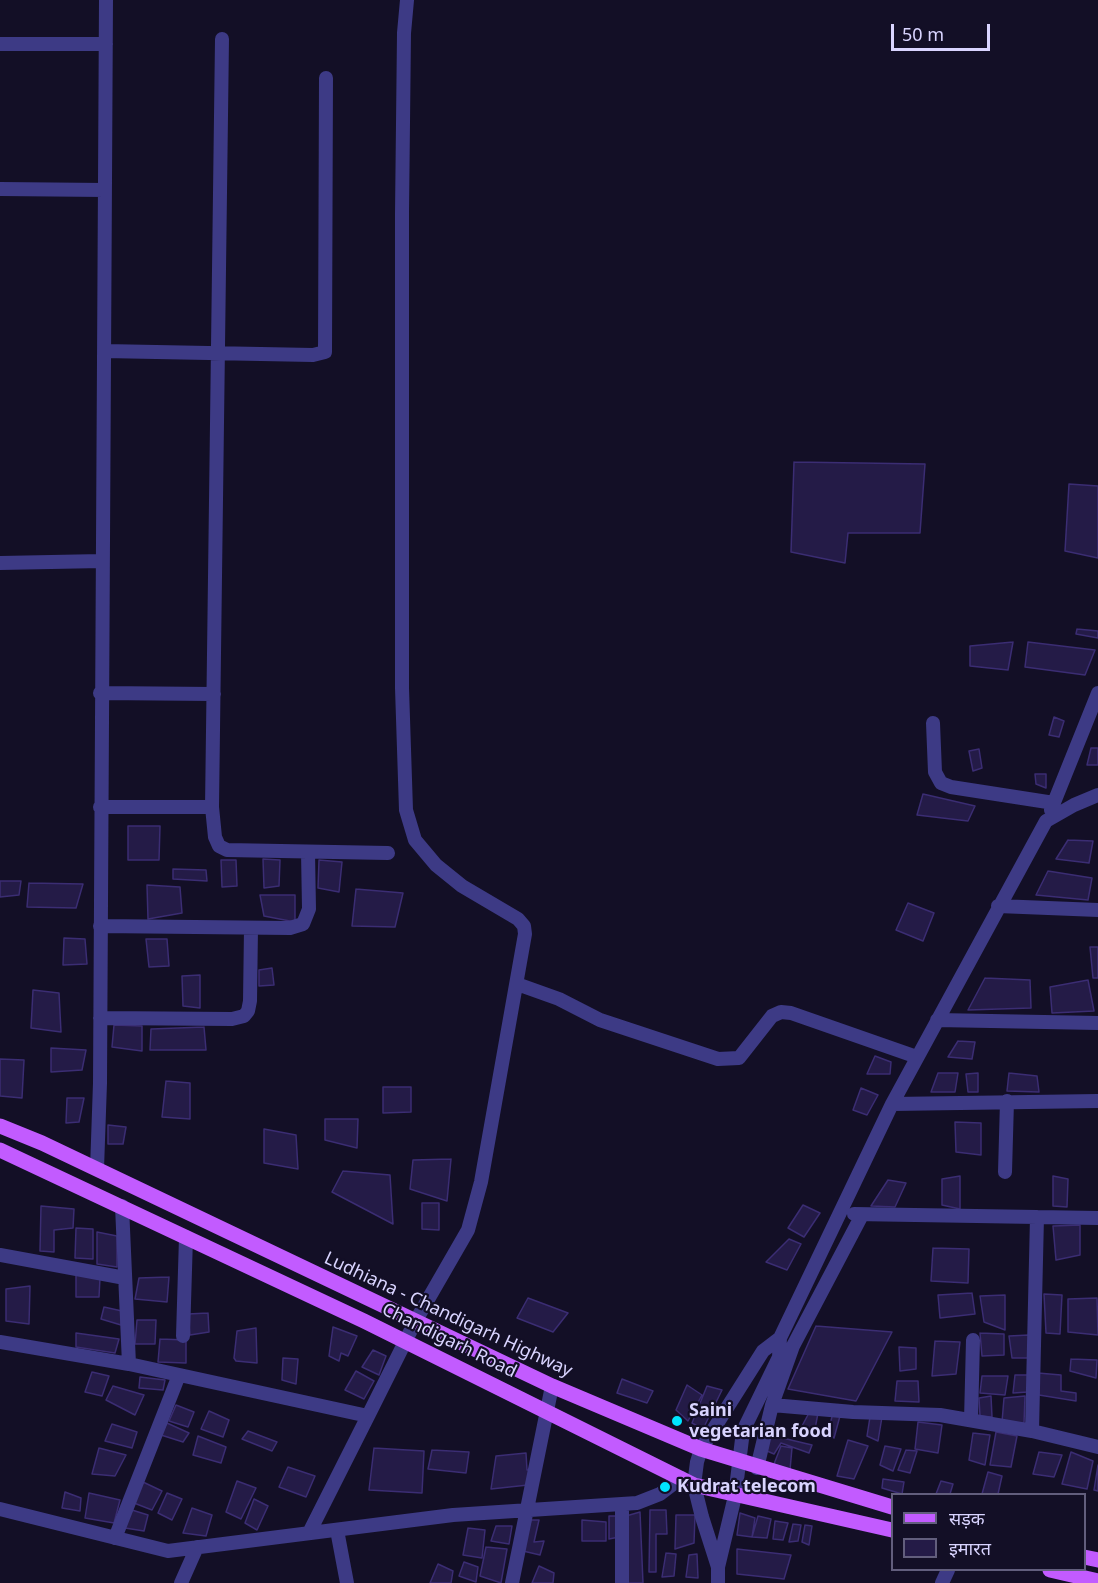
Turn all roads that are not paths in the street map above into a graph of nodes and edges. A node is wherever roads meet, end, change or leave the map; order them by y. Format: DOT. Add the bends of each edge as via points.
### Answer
graph roads {
  1 [pos="106,0"];
  2 [pos="407,0"];
  3 [pos="222,39"];
  4 [pos="0,44"];
  5 [pos="106,44"];
  6 [pos="326,78"];
  7 [pos="0,189"];
  8 [pos="105,190"];
  9 [pos="104,351"];
  10 [pos="219,354"];
  11 [pos="102,561"];
  12 [pos="0,563"];
  13 [pos="100,693"];
  14 [pos="1098,693"];
  15 [pos="214,694"];
  16 [pos="933,723"];
  17 [pos="1098,795"];
  18 [pos="1054,803"];
  19 [pos="100,807"];
  20 [pos="212,807"];
  21 [pos="1046,821"];
  22 [pos="308,852"];
  23 [pos="388,853"];
  24 [pos="998,906"];
  25 [pos="1098,910"];
  26 [pos="100,926"];
  27 [pos="251,927"];
  28 [pos="517,984"];
  29 [pos="100,1018"];
  30 [pos="937,1020"];
  31 [pos="1098,1023"];
  32 [pos="917,1057"];
  33 [pos="1007,1101"];
  34 [pos="1098,1101"];
  35 [pos="892,1104"];
  36 [pos="0,1126"];
  37 [pos="0,1150"];
  38 [pos="97,1169"];
  39 [pos="1005,1172"];
  40 [pos="122,1206"];
  41 [pos="840,1213"];
  42 [pos="862,1215"];
  43 [pos="1037,1217"];
  44 [pos="1098,1218"];
  45 [pos="186,1237"];
  46 [pos="0,1255"];
  47 [pos="125,1278"];
  48 [pos="415,1322"];
  49 [pos="183,1336"];
  50 [pos="780,1338"];
  51 [pos="974,1340"];
  52 [pos="0,1342"];
  53 [pos="405,1342"];
  54 [pos="129,1364"];
  55 [pos="179,1375"];
  56 [pos="552,1386"];
  57 [pos="772,1404"];
  58 [pos="548,1410"];
  59 [pos="368,1416"];
  60 [pos="971,1420"];
  61 [pos="1032,1431"];
  62 [pos="1098,1447"];
  63 [pos="701,1449"];
  64 [pos="738,1461"];
  65 [pos="757,1468"];
  66 [pos="688,1481"];
  67 [pos="735,1496"];
  68 [pos="622,1504"];
  69 [pos="891,1508"];
  70 [pos="0,1509"];
  71 [pos="528,1509"];
  72 [pos="337,1530"];
  73 [pos="891,1530"];
  74 [pos="309,1533"];
  75 [pos="115,1538"];
  76 [pos="197,1547"];
  77 [pos="718,1567"];
  78 [pos="1058,1571"];
  79 [pos="185,1581"];
  80 [pos="1098,1581"];
  81 [pos="347,1583"];
  82 [pos="512,1583"];
  83 [pos="622,1583"];
  84 [pos="718,1583"];
  1 -- 5 [label="street"];
  2 -- 28 [label="street" via="402,213 402,688 406,810 415,840 436,865 524,926"];
  3 -- 10 [label="street"];
  4 -- 5 [label="street"];
  5 -- 8 [label="street"];
  6 -- 10 [label="street" via="325,352"];
  7 -- 8 [label="street"];
  8 -- 9 [label="street"];
  9 -- 10 [label="street"];
  9 -- 11 [label="street"];
  10 -- 15 [label="street"];
  11 -- 12 [label="street"];
  11 -- 13 [label="street"];
  13 -- 15 [label="street"];
  13 -- 19 [label="street"];
  14 -- 18 [label="street"];
  15 -- 20 [label="street"];
  16 -- 18 [label="street" via="935,772 942,783"];
  17 -- 21 [label="street"];
  18 -- 21 [label="street"];
  19 -- 20 [label="street"];
  19 -- 26 [label="street"];
  20 -- 22 [label="street" via="215,837 219,846 227,850"];
  21 -- 24 [label="street"];
  22 -- 23 [label="street"];
  22 -- 27 [label="street" via="309,909 303,924 290,928"];
  24 -- 25 [label="street"];
  24 -- 30 [label="street"];
  26 -- 27 [label="street"];
  26 -- 29 [label="street"];
  27 -- 29 [label="street" via="250,1001 244,1016"];
  28 -- 32 [label="street" via="610,1024 718,1059 738,1058 772,1016 781,1012"];
  28 -- 48 [label="street" via="481,1182 468,1230"];
  29 -- 38 [label="street"];
  30 -- 31 [label="street"];
  30 -- 32 [label="street"];
  32 -- 35 [label="street"];
  33 -- 34 [label="street"];
  33 -- 35 [label="street"];
  33 -- 39 [label="street"];
  35 -- 41 [label="street"];
  36 -- 38 [label="main road, Ludhiana - Chandigarh Highway"];
  37 -- 40 [label="main road, Chandigarh Road"];
  38 -- 48 [label="main road, Ludhiana - Chandigarh Highway"];
  40 -- 45 [label="main road, Chandigarh Road"];
  40 -- 47 [label="street"];
  41 -- 42 [label="street"];
  41 -- 50 [label="street"];
  42 -- 43 [label="street"];
  42 -- 57 [label="street" via="793,1346"];
  43 -- 44 [label="street"];
  43 -- 61 [label="street"];
  45 -- 49 [label="street"];
  45 -- 53 [label="main road, Chandigarh Road"];
  46 -- 47 [label="street"];
  47 -- 54 [label="street"];
  48 -- 53 [label="street"];
  48 -- 56 [label="main road, Ludhiana - Chandigarh Highway"];
  50 -- 63 [label="street" via="763,1351"];
  50 -- 64 [label="street" via="779,1357 743,1431"];
  51 -- 60 [label="street"];
  52 -- 54 [label="street"];
  53 -- 58 [label="main road, Chandigarh Road"];
  53 -- 59 [label="street"];
  54 -- 55 [label="street"];
  55 -- 59 [label="street"];
  55 -- 75 [label="street"];
  56 -- 58 [label="street"];
  56 -- 63 [label="main road, Ludhiana - Chandigarh Highway"];
  57 -- 60 [label="street"];
  57 -- 65 [label="street"];
  58 -- 66 [label="main road, Chandigarh Road"];
  58 -- 71 [label="street"];
  59 -- 74 [label="street"];
  60 -- 61 [label="street"];
  61 -- 62 [label="street"];
  63 -- 64 [label="main road, Ludhiana - Chandigarh Highway"];
  63 -- 66 [label="street"];
  64 -- 65 [label="main road, Ludhiana - Chandigarh Highway"];
  64 -- 67 [label="street"];
  65 -- 69 [label="main road, Ludhiana - Chandigarh Highway"];
  66 -- 67 [label="main road, Chandigarh Road"];
  66 -- 68 [label="street" via="650,1500"];
  66 -- 77 [label="street"];
  67 -- 73 [label="main road, Chandigarh Road"];
  67 -- 77 [label="street"];
  68 -- 71 [label="street"];
  68 -- 83 [label="street"];
  70 -- 75 [label="street"];
  71 -- 72 [label="street"];
  71 -- 82 [label="street"];
  72 -- 74 [label="street"];
  72 -- 81 [label="street"];
  74 -- 76 [label="street"];
  75 -- 76 [label="street" via="168,1551"];
  76 -- 79 [label="street"];
  77 -- 84 [label="street"];
  78 -- 80 [label="main road"];
}
